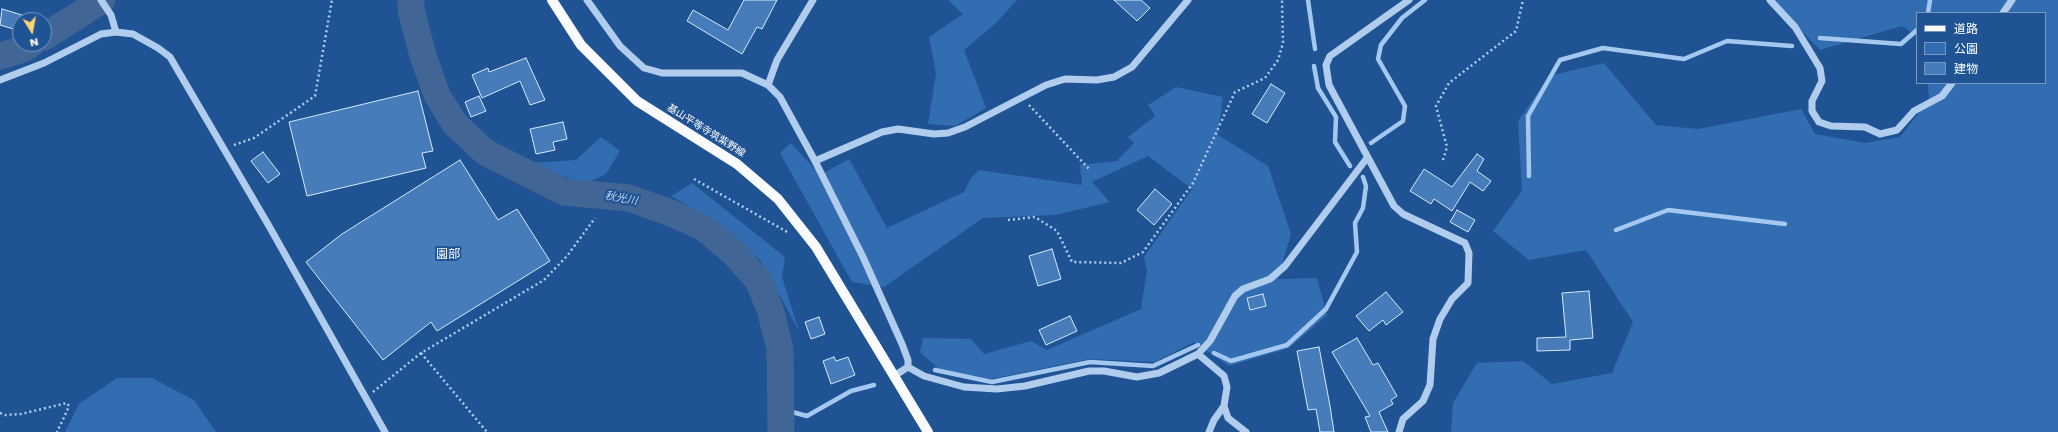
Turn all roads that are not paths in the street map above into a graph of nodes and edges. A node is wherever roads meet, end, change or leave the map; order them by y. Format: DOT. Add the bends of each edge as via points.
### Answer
graph roads {
  1 [pos="101,0"];
  2 [pos="552,0"];
  3 [pos="587,0"];
  4 [pos="813,0"];
  5 [pos="1188,0"];
  6 [pos="1409,0"];
  7 [pos="1770,0"];
  8 [pos="2012,0"];
  9 [pos="2004,12"];
  10 [pos="116,32"];
  11 [pos="0,80"];
  12 [pos="1951,84"];
  13 [pos="768,85"];
  14 [pos="1367,158"];
  15 [pos="815,160"];
  16 [pos="1198,354"];
  17 [pos="908,367"];
  18 [pos="894,376"];
  19 [pos="1224,406"];
  20 [pos="385,432"];
  21 [pos="928,432"];
  22 [pos="1209,432"];
  23 [pos="1246,432"];
  24 [pos="1399,432"];
  1 -- 10 [label="street" via="111,16"];
  2 -- 18 [label="main road, 基山平等寺筑紫野線" via="581,45 637,101 737,164 778,199 816,247"];
  3 -- 13 [label="street" via="620,46 644,68 662,73 742,73"];
  4 -- 13 [label="street" via="777,60"];
  5 -- 15 [label="street" via="1132,67 1114,77 1097,80 1064,79 1046,85 966,127 948,133 934,134 898,129 882,132"];
  6 -- 14 [label="street" via="1330,56 1326,65 1329,85"];
  7 -- 12 [label="street" via="1787,17 1820,68 1822,81 1812,101 1812,110 1819,122 1831,126 1865,127 1880,134 1897,130 1914,111 1942,96"];
  8 -- 9 [label="street"];
  10 -- 11 [label="street" via="101,34 44,63"];
  10 -- 20 [label="street" via="138,37 170,57"];
  13 -- 15 [label="street" via="780,97"];
  14 -- 16 [label="street" via="1285,266 1270,279 1235,296 1210,341"];
  14 -- 24 [label="street" via="1394,206 1403,214 1465,243 1469,253 1468,283 1452,298 1440,319 1433,339 1430,385 1423,401 1403,419"];
  15 -- 17 [label="street" via="880,294 902,344"];
  16 -- 17 [label="street" via="1159,373 1137,376 1089,371 1025,386 997,389 964,387 924,376"];
  16 -- 19 [label="street" via="1224,376 1228,387"];
  17 -- 18 [label="street"];
  18 -- 21 [label="main road, 基山平等寺筑紫野線"];
  19 -- 22 [label="street"];
  19 -- 23 [label="street" via="1228,418"];
}
